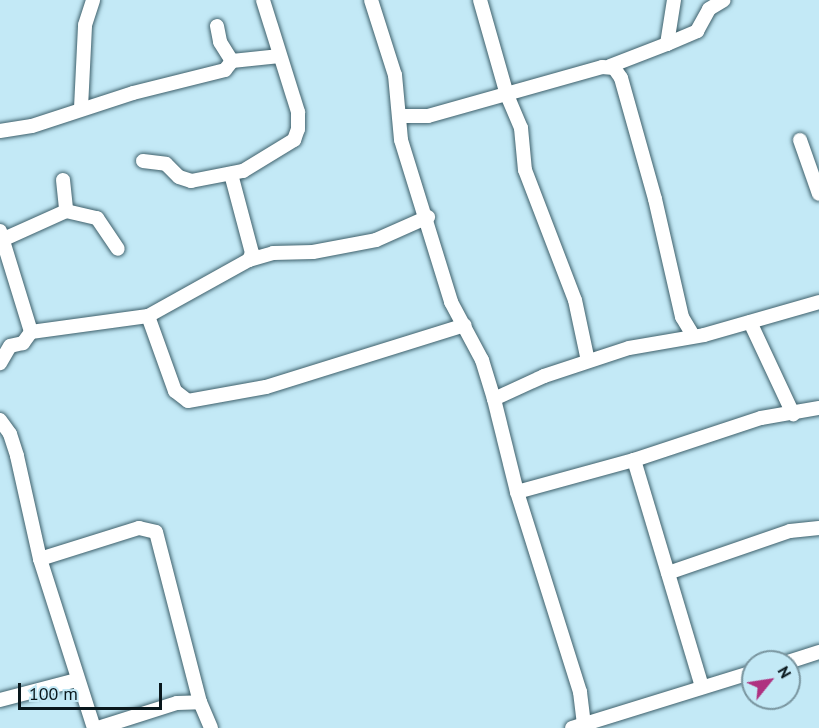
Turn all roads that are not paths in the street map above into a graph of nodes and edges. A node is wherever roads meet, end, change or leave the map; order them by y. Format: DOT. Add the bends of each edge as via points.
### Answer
graph roads {
  1 [pos="93,0"];
  2 [pos="263,0"];
  3 [pos="371,0"];
  4 [pos="480,0"];
  5 [pos="674,0"];
  6 [pos="724,0"];
  7 [pos="217,26"];
  8 [pos="667,44"];
  9 [pos="280,56"];
  10 [pos="232,61"];
  11 [pos="610,66"];
  12 [pos="507,95"];
  13 [pos="81,108"];
  14 [pos="401,116"];
  15 [pos="0,131"];
  16 [pos="800,140"];
  17 [pos="143,162"];
  18 [pos="231,174"];
  19 [pos="63,180"];
  20 [pos="819,194"];
  21 [pos="66,211"];
  22 [pos="428,217"];
  23 [pos="2,235"];
  24 [pos="118,249"];
  25 [pos="249,260"];
  26 [pos="819,302"];
  27 [pos="148,316"];
  28 [pos="750,322"];
  29 [pos="465,325"];
  30 [pos="31,333"];
  31 [pos="693,335"];
  32 [pos="5,343"];
  33 [pos="588,362"];
  34 [pos="0,363"];
  35 [pos="494,399"];
  36 [pos="819,408"];
  37 [pos="793,414"];
  38 [pos="1,424"];
  39 [pos="634,460"];
  40 [pos="517,492"];
  41 [pos="819,528"];
  42 [pos="40,559"];
  43 [pos="668,573"];
  44 [pos="819,652"];
  45 [pos="801,658"];
  46 [pos="741,676"];
  47 [pos="76,680"];
  48 [pos="702,687"];
  49 [pos="0,700"];
  50 [pos="200,702"];
  51 [pos="578,726"];
  52 [pos="94,728"];
  53 [pos="98,728"];
  54 [pos="212,728"];
  1 -- 13 [label="street" via="86,25"];
  2 -- 9 [label="street"];
  3 -- 14 [label="street" via="395,75"];
  4 -- 12 [label="street"];
  5 -- 8 [label="street"];
  6 -- 8 [label="street" via="709,9 697,31"];
  7 -- 10 [label="street" via="220,42"];
  8 -- 11 [label="street"];
  9 -- 10 [label="street"];
  9 -- 18 [label="street" via="298,112 298,129 286,147"];
  10 -- 13 [label="street" via="225,70"];
  11 -- 12 [label="street"];
  11 -- 31 [label="street" via="621,78 681,316"];
  12 -- 14 [label="street" via="428,116"];
  12 -- 33 [label="street" via="521,128 525,170 575,300"];
  13 -- 15 [label="street" via="32,126"];
  14 -- 22 [label="street" via="401,140"];
  16 -- 20 [label="street"];
  17 -- 18 [label="street" via="166,164 179,177 191,181"];
  18 -- 25 [label="street" via="252,253"];
  19 -- 21 [label="street"];
  21 -- 23 [label="street"];
  21 -- 24 [label="street" via="97,218"];
  22 -- 25 [label="street" via="376,240 312,252 273,253"];
  22 -- 29 [label="street" via="451,302"];
  23 -- 30 [label="street"];
  25 -- 27 [label="street"];
  26 -- 28 [label="street"];
  27 -- 29 [label="street" via="175,391 188,401 266,387"];
  27 -- 30 [label="street"];
  28 -- 31 [label="street"];
  28 -- 37 [label="street"];
  29 -- 35 [label="street"];
  30 -- 32 [label="street" via="23,343"];
  31 -- 33 [label="street"];
  32 -- 34 [label="street"];
  33 -- 35 [label="street"];
  35 -- 40 [label="street"];
  36 -- 37 [label="street"];
  37 -- 39 [label="street" via="761,418"];
  38 -- 42 [label="street" via="10,434 17,456"];
  39 -- 40 [label="street"];
  39 -- 43 [label="street"];
  40 -- 51 [label="street" via="580,692"];
  41 -- 43 [label="street" via="790,531"];
  42 -- 47 [label="street"];
  42 -- 50 [label="street" via="139,528 153,529"];
  43 -- 48 [label="street"];
  44 -- 45 [label="street"];
  46 -- 48 [label="street"];
  47 -- 49 [label="street"];
  47 -- 52 [label="street"];
  48 -- 51 [label="street"];
  50 -- 53 [label="street" via="177,703"];
  50 -- 54 [label="street"];
}
